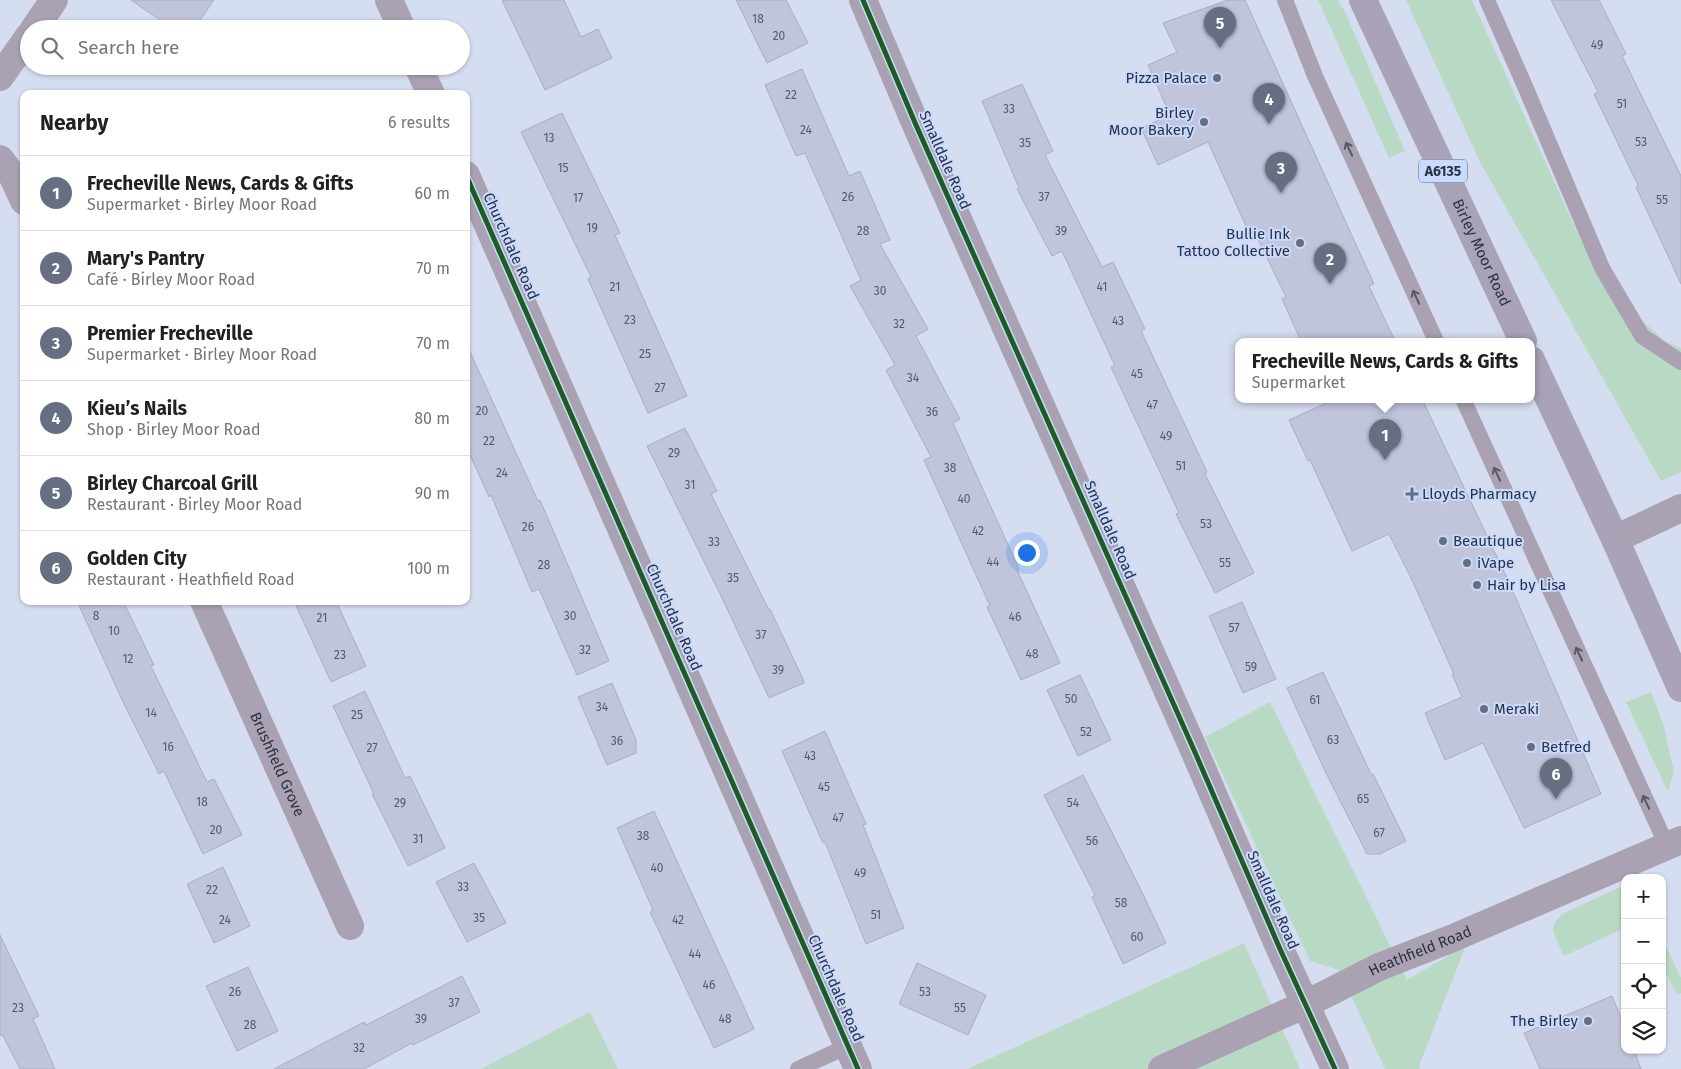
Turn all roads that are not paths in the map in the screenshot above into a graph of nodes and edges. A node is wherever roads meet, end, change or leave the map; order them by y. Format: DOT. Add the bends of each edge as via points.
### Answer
graph roads {
  1 [pos="54,0"];
  2 [pos="389,0"];
  3 [pos="863,0"];
  4 [pos="1285,0"];
  5 [pos="1363,0"];
  6 [pos="1487,0"];
  7 [pos="40,20"];
  8 [pos="398,20"];
  9 [pos="20,49"];
  10 [pos="422,75"];
  11 [pos="0,78"];
  12 [pos="428,90"];
  13 [pos="0,159"];
  14 [pos="470,184"];
  15 [pos="20,192"];
  16 [pos="1435,338"];
  17 [pos="1521,338"];
  18 [pos="1681,362"];
  19 [pos="1535,369"];
  20 [pos="1464,403"];
  21 [pos="1681,508"];
  22 [pos="1615,539"];
  23 [pos="206,605"];
  24 [pos="1681,688"];
  25 [pos="1674,843"];
  26 [pos="350,926"];
  27 [pos="1306,1004"];
  28 [pos="853,1057"];
  29 [pos="798,1069"];
  30 [pos="1162,1069"];
  31 [pos="1335,1069"];
  1 -- 7 [label="street"];
  2 -- 8 [label="street"];
  3 -- 27 [label="street, Smalldale Road"];
  16 -- 4 [label="lane, one-way" via="1315,76"];
  5 -- 17 [label="main road, Birley Moor Road / A6135"];
  6 -- 18 [label="lane" via="1602,268 1642,336"];
  9 -- 11 [label="street"];
  10 -- 12 [label="street"];
  13 -- 15 [label="street"];
  14 -- 28 [label="street, Churchdale Road"];
  19 -- 22 [label="main road"];
  25 -- 20 [label="lane, one-way"];
  21 -- 22 [label="street"];
  22 -- 24 [label="main road"];
  23 -- 26 [label="street, Brushfield Grove"];
  25 -- 27 [label="street, Heathfield Road" via="1379,967"];
  27 -- 30 [label="street, Heathfield Road"];
  27 -- 31 [label="street, Smalldale Road"];
  28 -- 29 [label="lane"];
}
